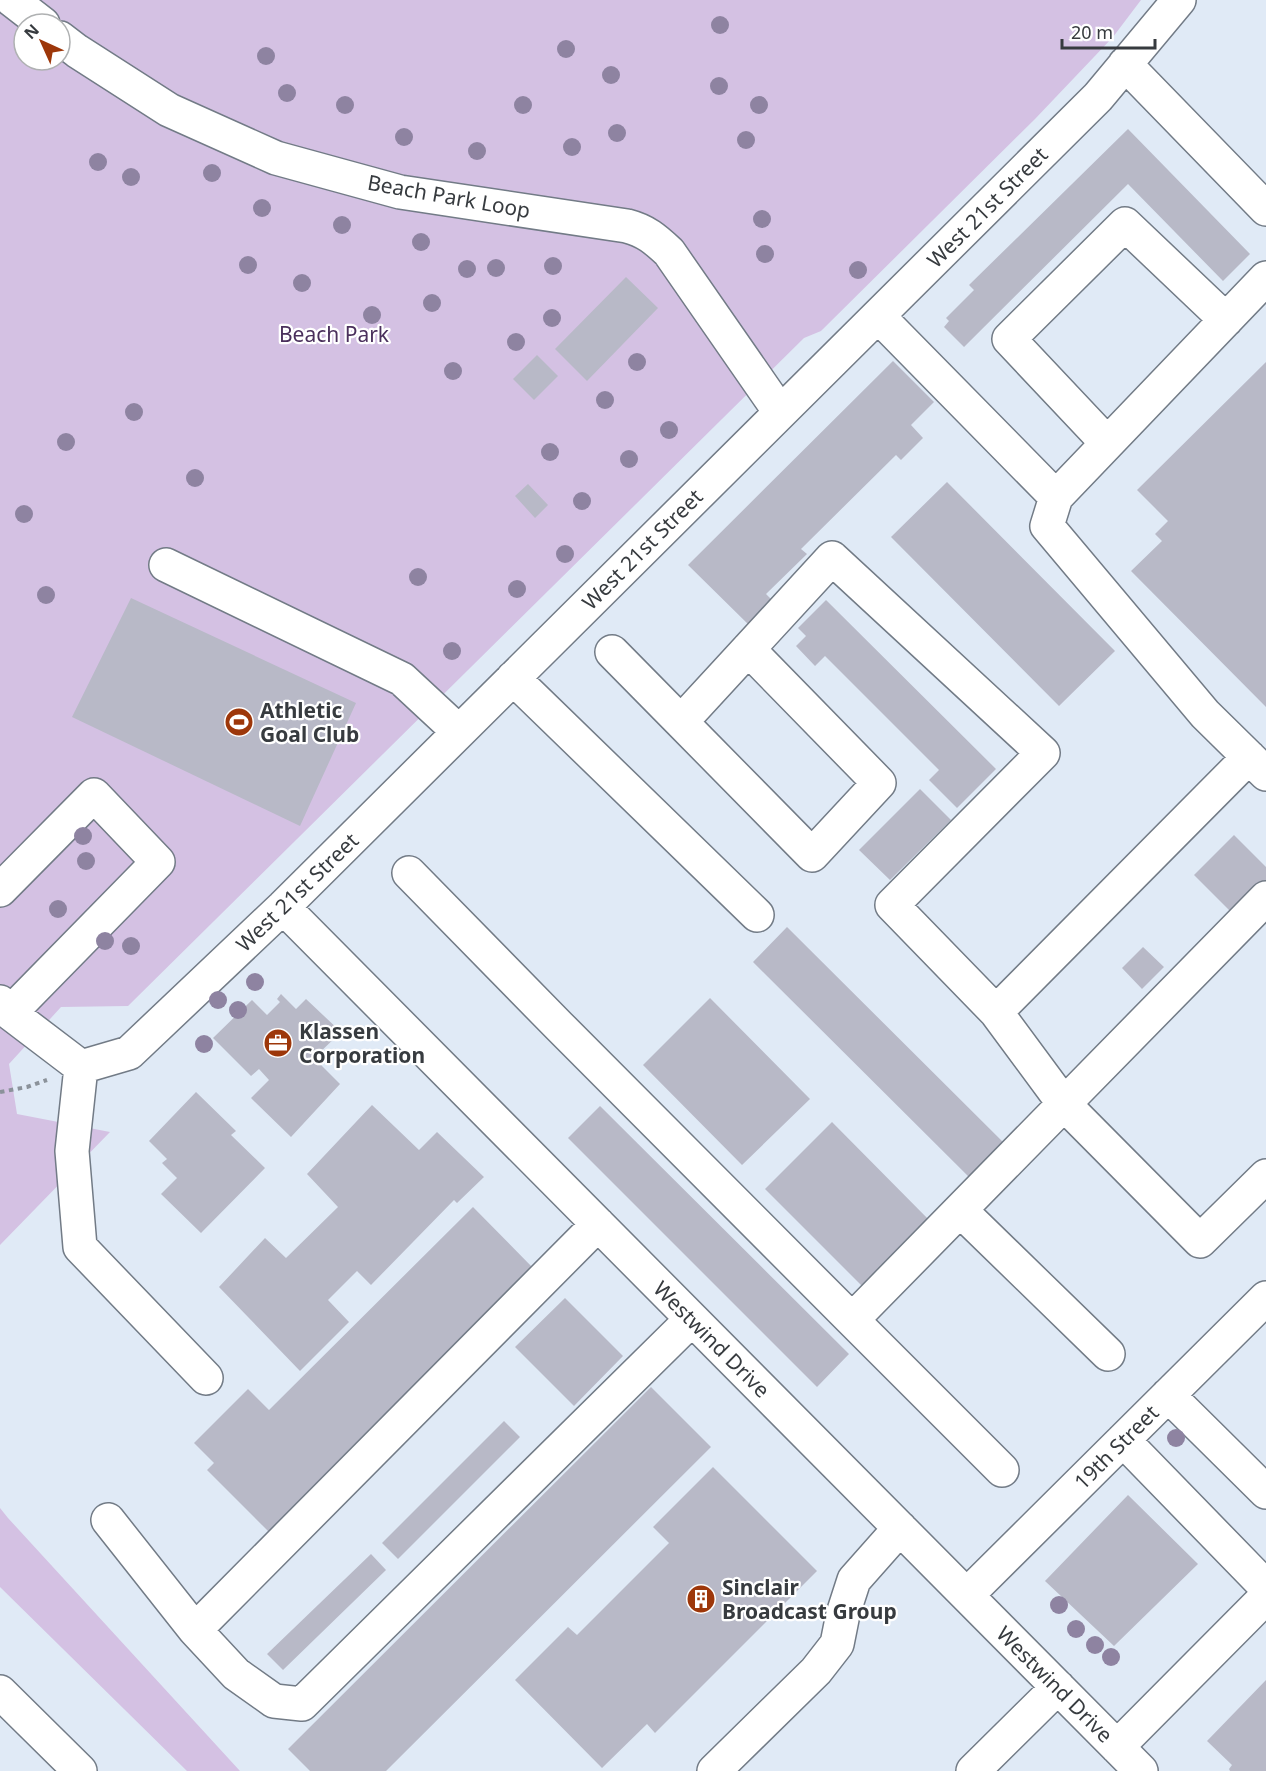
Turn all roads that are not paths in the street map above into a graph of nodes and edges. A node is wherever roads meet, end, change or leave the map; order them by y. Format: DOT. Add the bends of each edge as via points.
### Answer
graph roads {
  1 [pos="12,0"];
  2 [pos="1179,0"];
  3 [pos="28,12"];
  4 [pos="72,47"];
  5 [pos="1125,64"];
  6 [pos="1266,209"];
  7 [pos="1266,278"];
  8 [pos="878,316"];
  9 [pos="1226,320"];
  10 [pos="780,412"];
  11 [pos="1107,443"];
  12 [pos="1056,497"];
  13 [pos="166,565"];
  14 [pos="748,649"];
  15 [pos="612,652"];
  16 [pos="513,678"];
  17 [pos="681,722"];
  18 [pos="459,732"];
  19 [pos="1257,765"];
  20 [pos="409,873"];
  21 [pos="0,890"];
  22 [pos="1266,898"];
  23 [pos="283,907"];
  24 [pos="757,915"];
  25 [pos="5,1008"];
  26 [pos="996,1012"];
  27 [pos="81,1067"];
  28 [pos="1064,1104"];
  29 [pos="1266,1176"];
  30 [pos="960,1210"];
  31 [pos="598,1224"];
  32 [pos="1266,1298"];
  33 [pos="692,1319"];
  34 [pos="852,1320"];
  35 [pos="1108,1354"];
  36 [pos="207,1378"];
  37 [pos="1168,1395"];
  38 [pos="1123,1440"];
  39 [pos="1002,1470"];
  40 [pos="1266,1492"];
  41 [pos="108,1520"];
  42 [pos="900,1528"];
  43 [pos="1266,1587"];
  44 [pos="967,1595"];
  45 [pos="1266,1597"];
  46 [pos="195,1630"];
  47 [pos="1058,1687"];
  48 [pos="0,1692"];
  49 [pos="1117,1747"];
  50 [pos="80,1771"];
  51 [pos="714,1771"];
  52 [pos="974,1771"];
  53 [pos="1141,1771"];
  1 -- 3 [label="main road"];
  2 -- 5 [label="main road, West 21st Street"];
  4 -- 10 [label="main road, Beach Park Loop" via="169,110 276,158 400,192 627,226 651,235 669,252"];
  5 -- 6 [label="main road"];
  5 -- 8 [label="main road, West 21st Street" via="1098,97"];
  7 -- 9 [label="main road"];
  8 -- 10 [label="main road, West 21st Street"];
  8 -- 12 [label="main road"];
  9 -- 11 [label="main road"];
  9 -- 11 [label="main road" via="1125,224 1009,339"];
  10 -- 16 [label="main road, West 21st Street"];
  11 -- 12 [label="main road"];
  12 -- 19 [label="main road" via="1047,526 1205,714"];
  13 -- 18 [label="main road" via="402,679"];
  14 -- 17 [label="main road"];
  14 -- 17 [label="main road" via="879,783 872,791 812,855"];
  14 -- 26 [label="main road" via="832,558 1043,753 892,906"];
  15 -- 17 [label="main road"];
  16 -- 18 [label="main road, West 21st Street"];
  16 -- 24 [label="main road"];
  18 -- 23 [label="main road, West 21st Street"];
  19 -- 26 [label="main road"];
  20 -- 34 [label="main road"];
  21 -- 25 [label="main road" via="94,795 158,862"];
  22 -- 28 [label="main road"];
  23 -- 27 [label="main road, West 21st Street" via="129,1053"];
  23 -- 31 [label="main road, Westwind Drive"];
  25 -- 27 [label="main road"];
  26 -- 28 [label="main road"];
  27 -- 36 [label="main road" via="72,1151 80,1247"];
  28 -- 29 [label="main road" via="1200,1241"];
  28 -- 30 [label="main road"];
  30 -- 34 [label="main road"];
  30 -- 35 [label="main road"];
  31 -- 33 [label="main road, Westwind Drive"];
  31 -- 46 [label="main road"];
  32 -- 37 [label="main road, 19th Street"];
  33 -- 42 [label="main road, Westwind Drive"];
  33 -- 46 [label="main road" via="302,1704 274,1701 236,1674"];
  34 -- 39 [label="main road"];
  37 -- 38 [label="main road, 19th Street"];
  37 -- 40 [label="main road"];
  38 -- 43 [label="main road"];
  38 -- 44 [label="main road, 19th Street"];
  41 -- 46 [label="main road"];
  42 -- 44 [label="main road, Westwind Drive"];
  42 -- 51 [label="main road" via="854,1580 837,1644 816,1671"];
  44 -- 47 [label="main road, Westwind Drive"];
  45 -- 49 [label="main road"];
  47 -- 49 [label="main road, Westwind Drive"];
  47 -- 52 [label="main road"];
  48 -- 50 [label="main road"];
  49 -- 53 [label="main road, Westwind Drive"];
}
